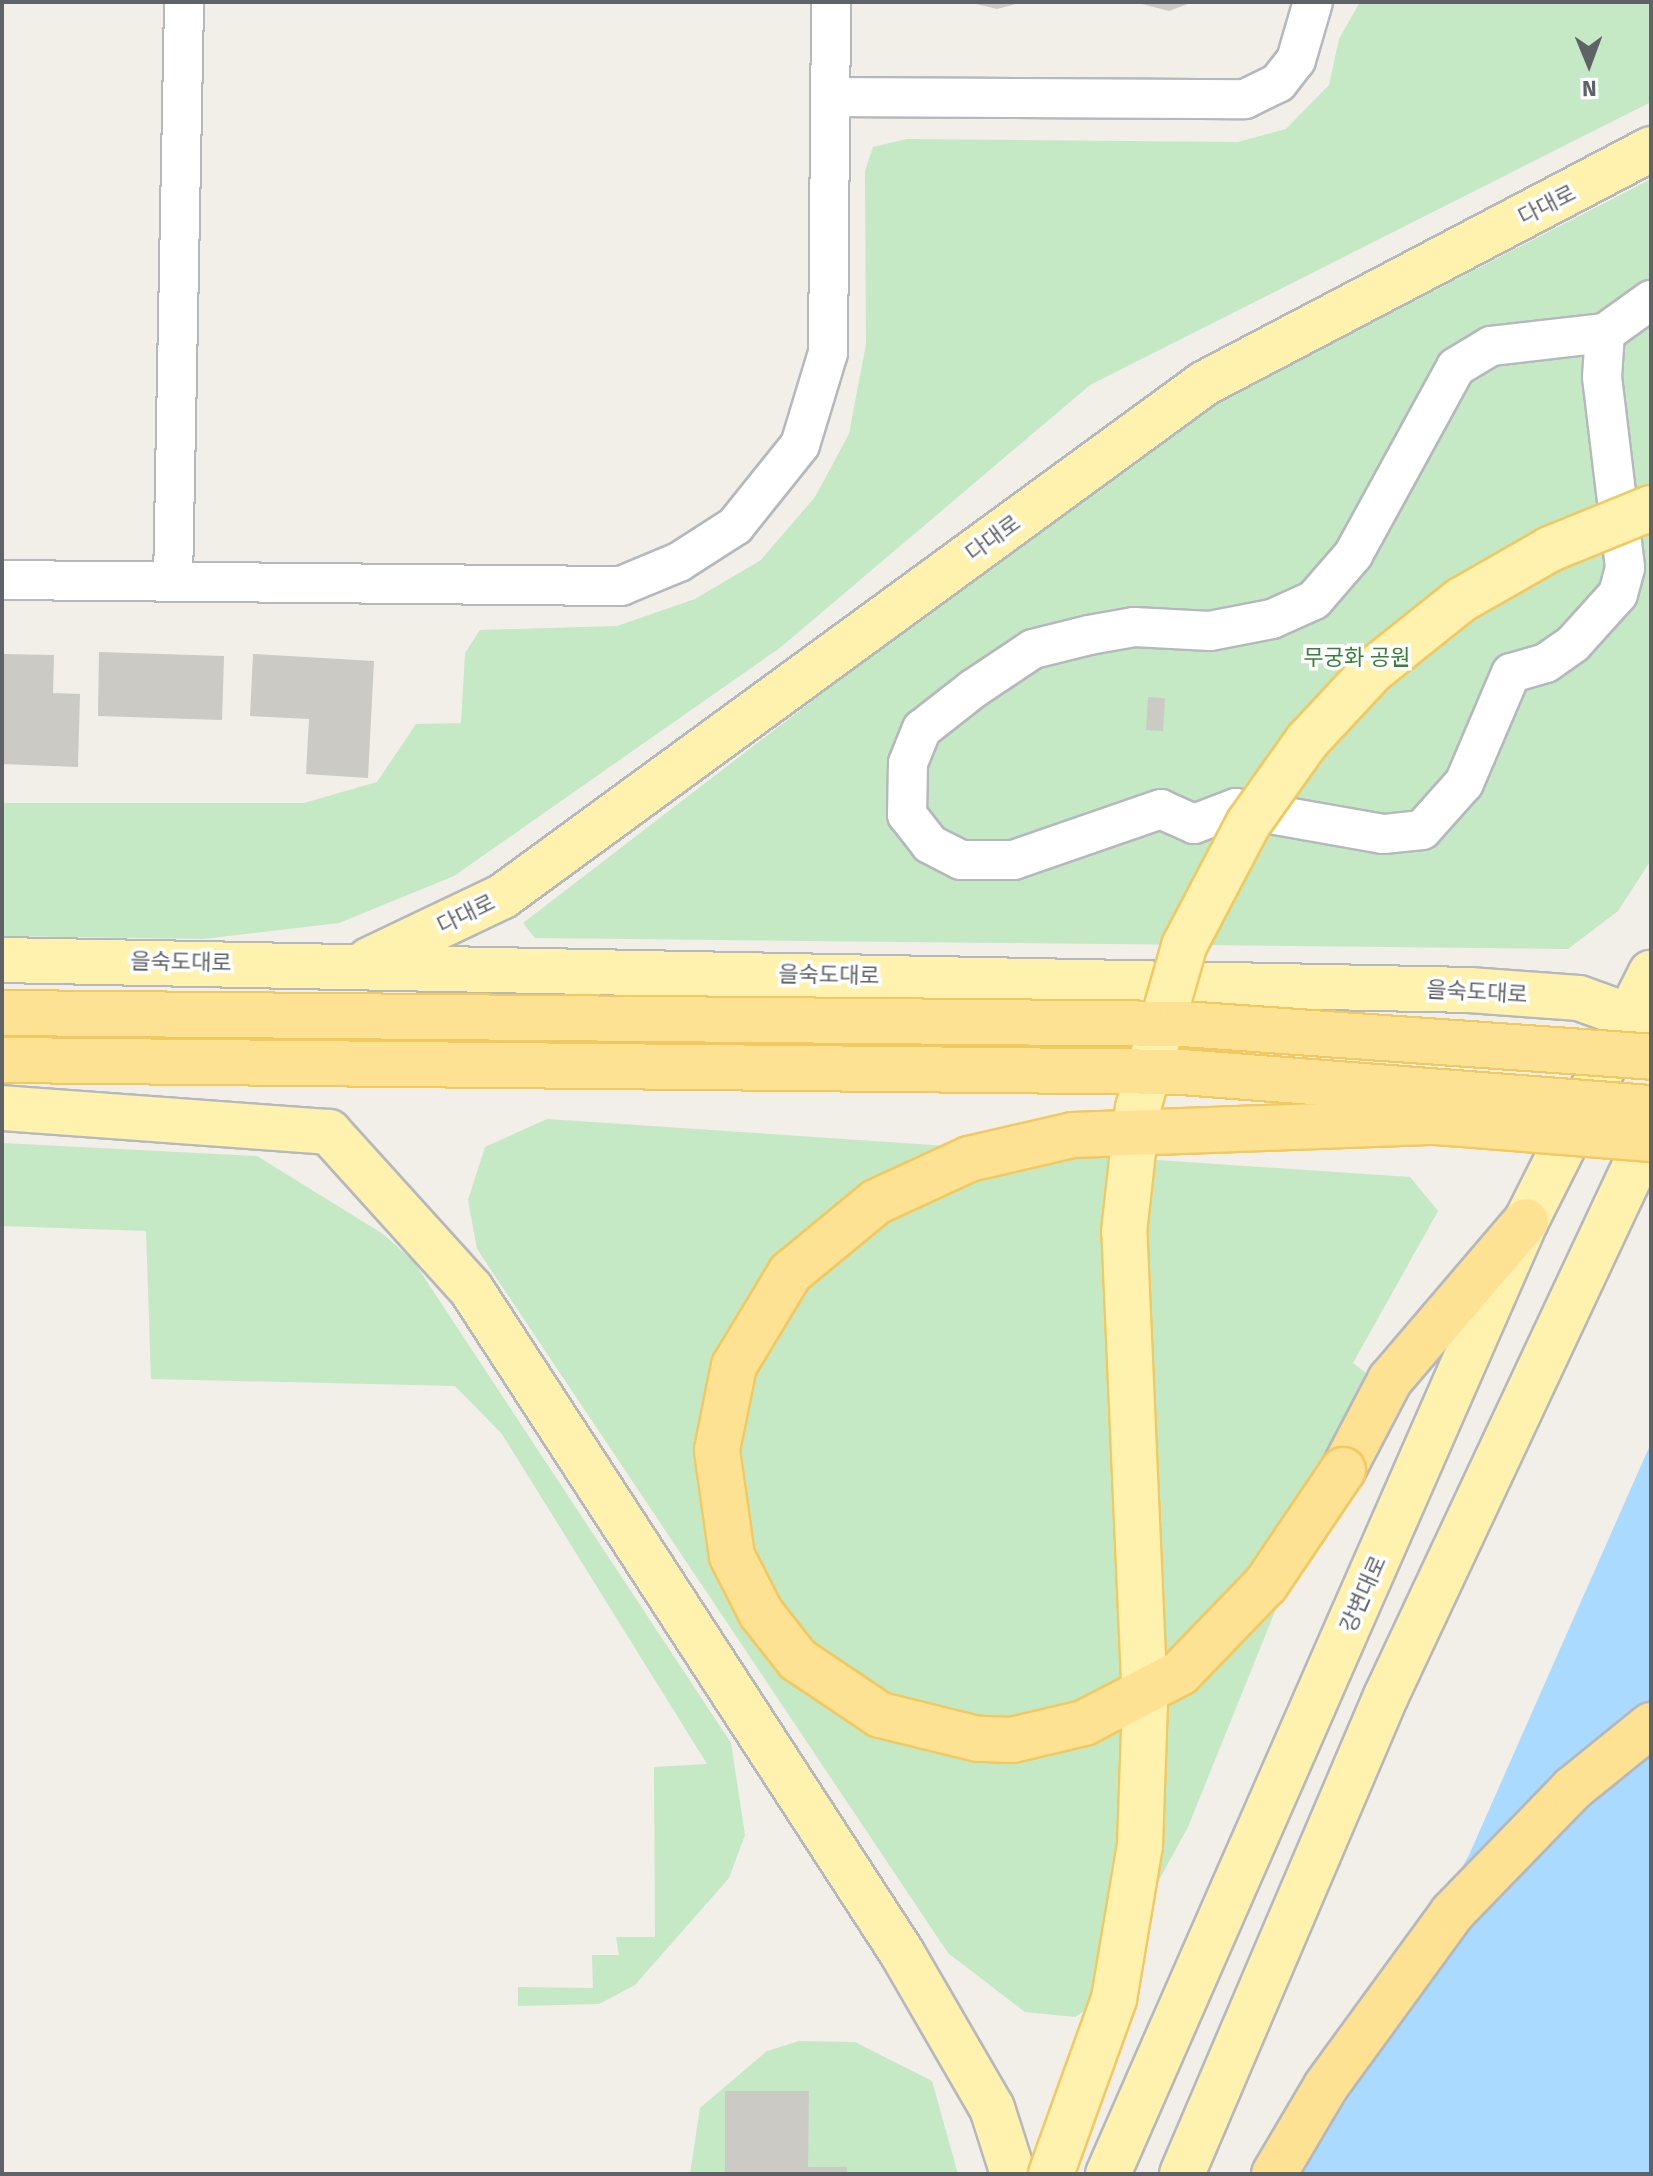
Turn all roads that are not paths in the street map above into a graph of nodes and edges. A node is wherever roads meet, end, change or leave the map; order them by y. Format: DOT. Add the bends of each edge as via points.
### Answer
graph roads {
  1 [pos="184,2"];
  2 [pos="831,2"];
  3 [pos="1313,2"];
  4 [pos="830,97"];
  5 [pos="1651,149"];
  6 [pos="1651,300"];
  7 [pos="1605,333"];
  8 [pos="1651,508"];
  9 [pos="2,580"];
  10 [pos="173,582"];
  11 [pos="2,960"];
  12 [pos="360,964"];
  13 [pos="1651,973"];
  14 [pos="2,1013"];
  15 [pos="1639,1021"];
  16 [pos="1651,1057"];
  17 [pos="2,1060"];
  18 [pos="2,1108"];
  19 [pos="1651,1108"];
  20 [pos="1651,1131"];
  21 [pos="1651,1139"];
  22 [pos="1526,1221"];
  23 [pos="1651,1725"];
  24 [pos="1013,2174"];
  25 [pos="1051,2174"];
  26 [pos="1108,2174"];
  27 [pos="1182,2174"];
  28 [pos="1274,2174"];
  1 -- 10 [label="street"];
  2 -- 4 [label="street"];
  3 -- 4 [label="street" via="1296,60 1278,83 1245,99"];
  4 -- 10 [label="street" via="828,353 819,400 800,445 735,526 679,562 621,586"];
  5 -- 12 [label="main road, 다대로" via="1205,383 503,896"];
  6 -- 7 [label="street"];
  7 -- 7 [label="street" via="1491,346 1456,367 1353,555 1314,600 1272,619 1210,631 1134,627 1033,649 973,689 922,729 908,763 907,815 930,844 961,860 1014,860 1161,809 1194,824 1236,808 1383,834 1422,830 1464,783 1511,673 1546,663 1573,644 1618,594 1625,568 1602,377"];
  8 -- 25 [label="main road, bridge" via="1550,549 1461,600 1372,671 1307,741 1248,824 1184,946 1138,1108 1124,1232 1145,1704 1140,1845 1114,1999"];
  9 -- 10 [label="street"];
  11 -- 12 [label="main road, 을숙도대로"];
  12 -- 15 [label="main road, 을숙도대로" via="1469,990 1579,998"];
  13 -- 15 [label="main road"];
  14 -- 16 [label="highway, 을숙도대로, bridge" via="1183,1024"];
  15 -- 22 [label="main road, 강변대로"];
  17 -- 19 [label="highway, bridge" via="1182,1072"];
  18 -- 24 [label="main road" via="329,1132 471,1289 902,1953 992,2108"];
  20 -- 27 [label="main road" via="1386,1696"];
  21 -- 22 [label="highway, bridge" via="1436,1122 1073,1135 969,1159 876,1202 790,1273 734,1366 717,1450 732,1556 761,1613 798,1660 880,1715 978,1739 1084,1723 1180,1673 1266,1584 1343,1470 1390,1380"];
  22 -- 26 [label="main road, 강변대로"];
  23 -- 28 [label="highway" via="1572,1789 1452,1913 1326,2086"];
}
